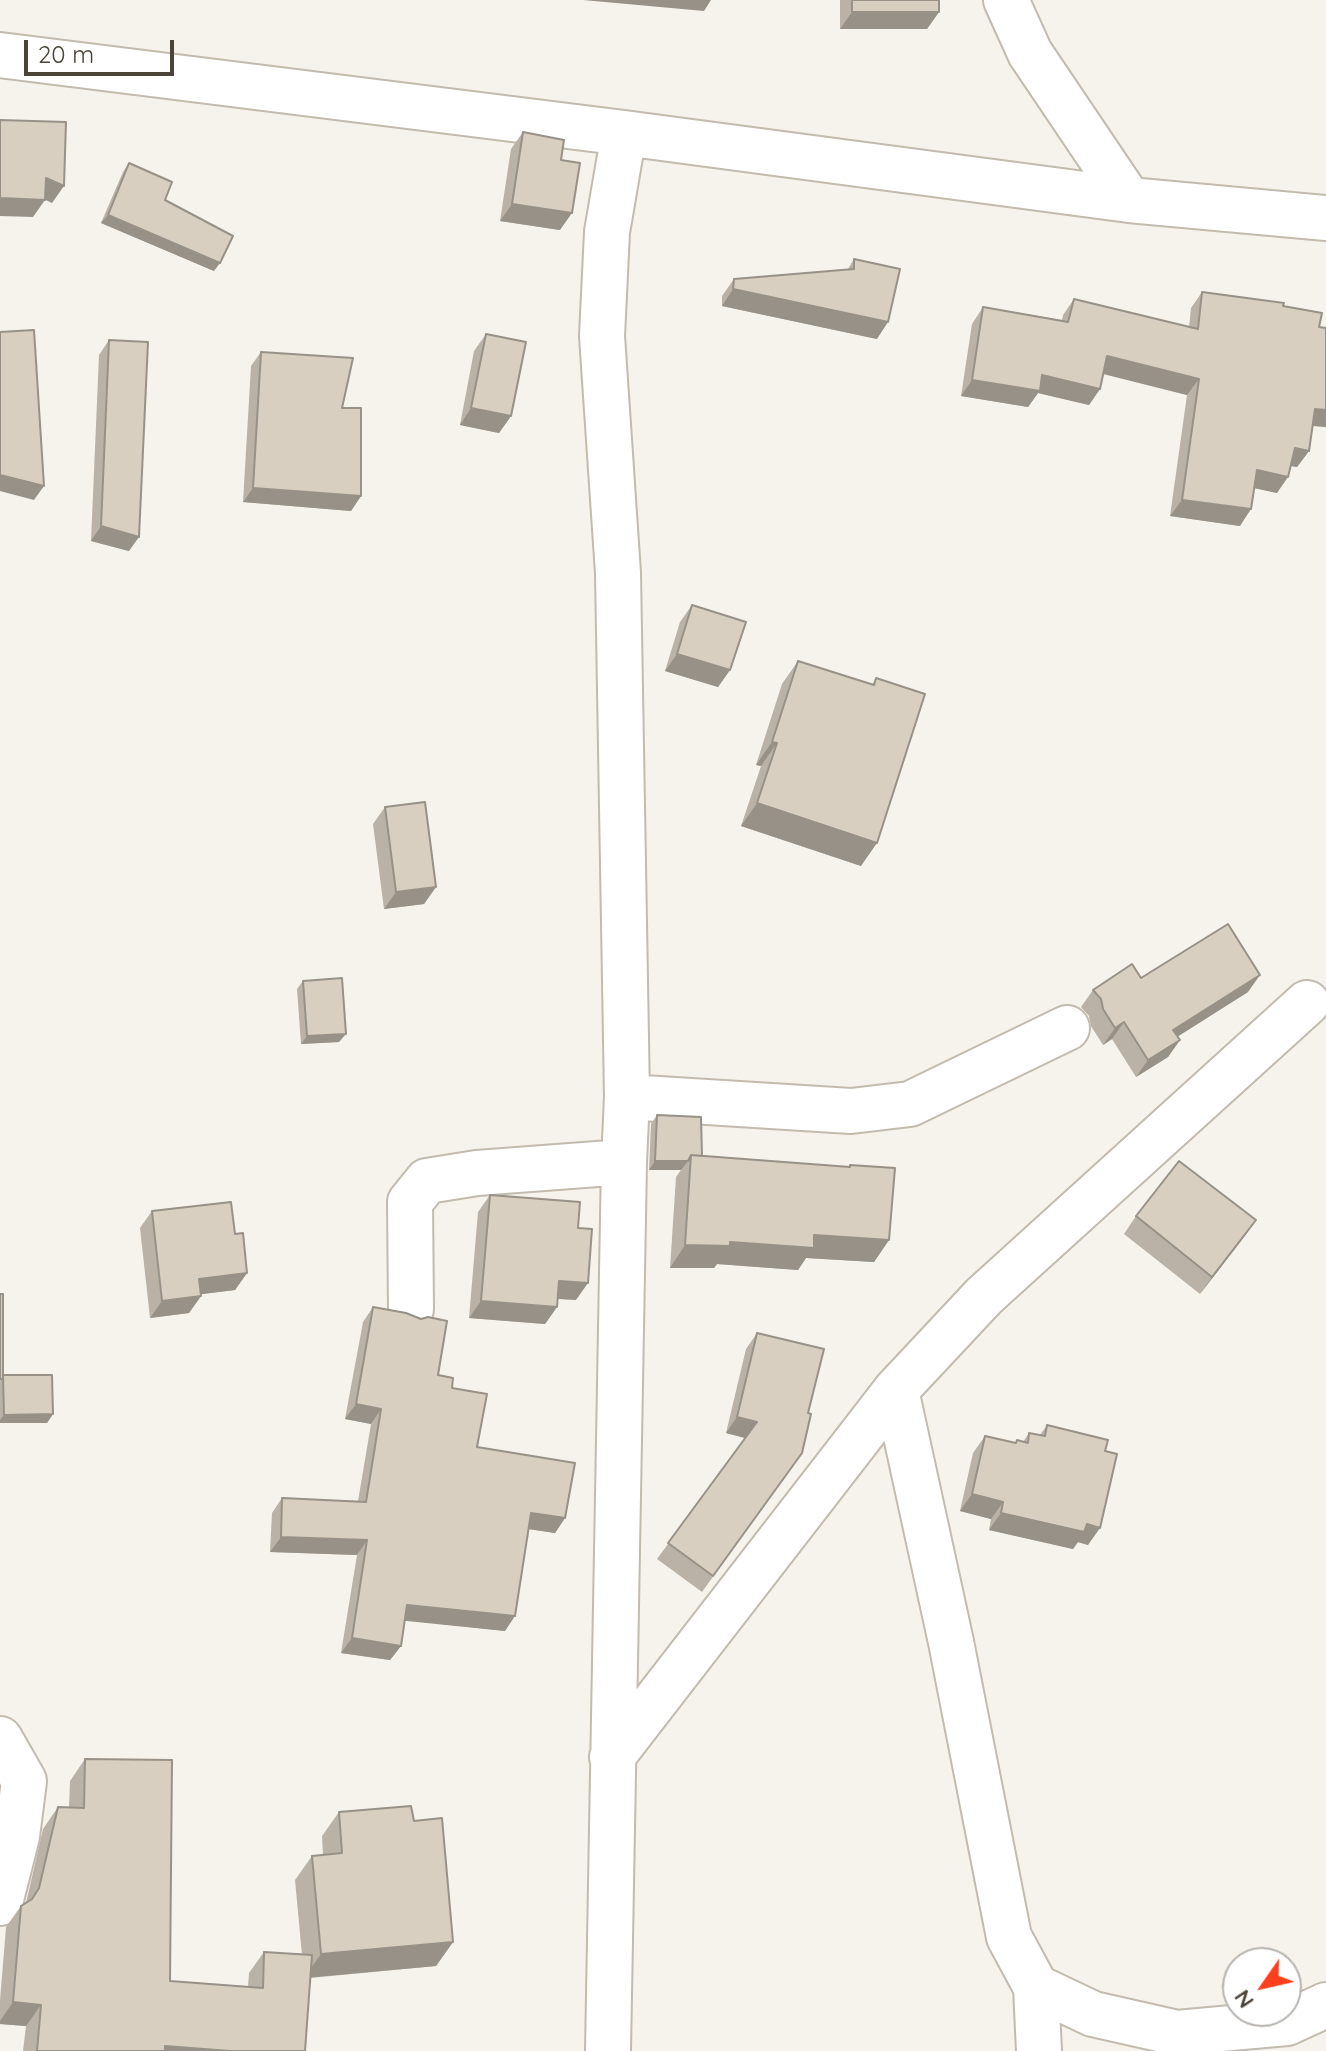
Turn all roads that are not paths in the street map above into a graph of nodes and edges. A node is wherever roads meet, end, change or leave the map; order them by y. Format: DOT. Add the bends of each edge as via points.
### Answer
graph roads {
  1 [pos="1006,0"];
  2 [pos="0,55"];
  3 [pos="624,133"];
  4 [pos="1129,200"];
  5 [pos="1326,218"];
  6 [pos="1307,1003"];
  7 [pos="1067,1028"];
  8 [pos="627,1097"];
  9 [pos="624,1162"];
  10 [pos="411,1309"];
  11 [pos="896,1390"];
  12 [pos="0,1739"];
  13 [pos="612,1757"];
  14 [pos="0,1903"];
  15 [pos="1036,1987"];
  16 [pos="1326,2005"];
  17 [pos="608,2051"];
  18 [pos="1039,2051"];
  1 -- 4 [label="street" via="1030,53"];
  2 -- 3 [label="street"];
  3 -- 4 [label="street"];
  3 -- 8 [label="street" via="607,232 602,336 618,573"];
  4 -- 5 [label="street"];
  6 -- 11 [label="street" via="984,1296"];
  7 -- 8 [label="street" via="910,1104 851,1111"];
  8 -- 9 [label="street"];
  9 -- 10 [label="street" via="427,1181 410,1202"];
  9 -- 13 [label="street"];
  11 -- 13 [label="street"];
  11 -- 15 [label="street" via="1009,1937"];
  12 -- 14 [label="street" via="24,1781"];
  13 -- 17 [label="street"];
  15 -- 16 [label="street" via="1093,2014 1177,2033 1287,2023"];
  15 -- 18 [label="street"];
}
